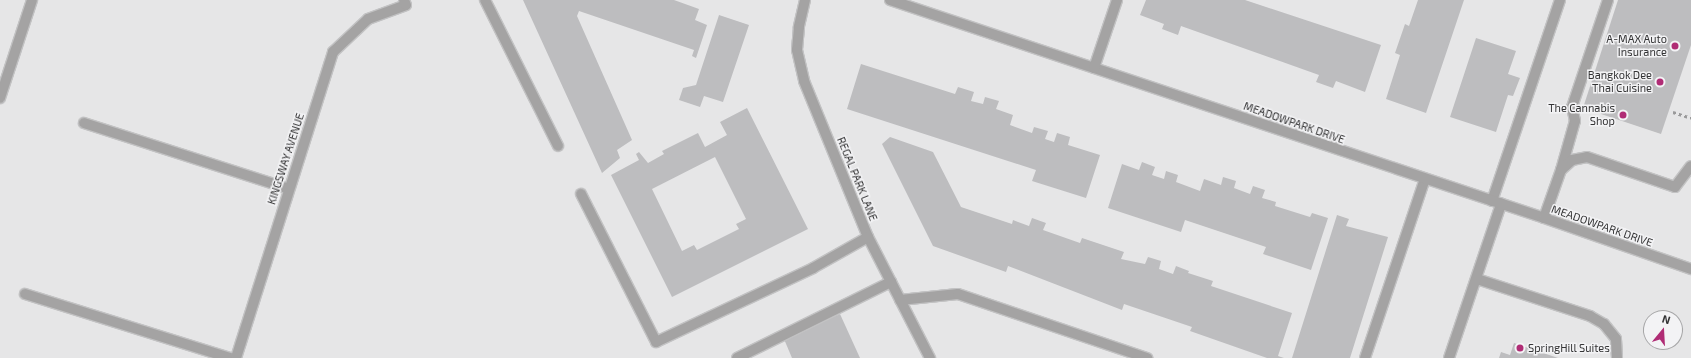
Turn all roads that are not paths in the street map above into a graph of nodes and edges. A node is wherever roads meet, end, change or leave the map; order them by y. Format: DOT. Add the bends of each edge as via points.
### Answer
graph roads {
  1 [pos="32,0"];
  2 [pos="485,0"];
  3 [pos="805,0"];
  4 [pos="890,0"];
  5 [pos="1117,0"];
  6 [pos="1560,0"];
  7 [pos="1608,0"];
  8 [pos="405,3"];
  9 [pos="1094,68"];
  10 [pos="0,98"];
  11 [pos="84,123"];
  12 [pos="558,146"];
  13 [pos="1691,166"];
  14 [pos="1561,170"];
  15 [pos="1425,180"];
  16 [pos="289,189"];
  17 [pos="581,194"];
  18 [pos="1497,203"];
  19 [pos="1544,218"];
  20 [pos="868,237"];
  21 [pos="1691,270"];
  22 [pos="1477,279"];
  23 [pos="891,282"];
  24 [pos="25,294"];
  25 [pos="900,300"];
  26 [pos="230,358"];
  27 [pos="236,358"];
  28 [pos="737,358"];
  29 [pos="930,358"];
  30 [pos="1147,358"];
  31 [pos="1365,358"];
  32 [pos="1449,358"];
  33 [pos="1617,358"];
  1 -- 10 [label="street"];
  2 -- 12 [label="street"];
  3 -- 20 [label="street, REGAL PARK LANE" via="797,50 804,81"];
  4 -- 9 [label="street, MEADOWPARK DRIVE"];
  5 -- 9 [label="street"];
  6 -- 18 [label="street"];
  7 -- 14 [label="street" via="1572,107 1575,121"];
  8 -- 16 [label="street, KINGSWAY AVENUE" via="368,19 333,52"];
  9 -- 15 [label="street, MEADOWPARK DRIVE"];
  11 -- 16 [label="street"];
  13 -- 14 [label="street" via="1675,187 1587,157 1572,160"];
  14 -- 19 [label="street"];
  15 -- 18 [label="street, MEADOWPARK DRIVE"];
  15 -- 31 [label="street"];
  16 -- 27 [label="street, KINGSWAY AVENUE"];
  17 -- 20 [label="street" via="656,342 813,268"];
  18 -- 19 [label="street, MEADOWPARK DRIVE"];
  18 -- 22 [label="street"];
  19 -- 21 [label="street, MEADOWPARK DRIVE"];
  20 -- 23 [label="street, REGAL PARK LANE"];
  22 -- 32 [label="street"];
  22 -- 33 [label="street" via="1590,316 1604,324 1616,339"];
  23 -- 25 [label="street, REGAL PARK LANE"];
  23 -- 28 [label="street"];
  24 -- 26 [label="street"];
  25 -- 29 [label="street, REGAL PARK LANE"];
  25 -- 30 [label="street" via="958,294"];
}
